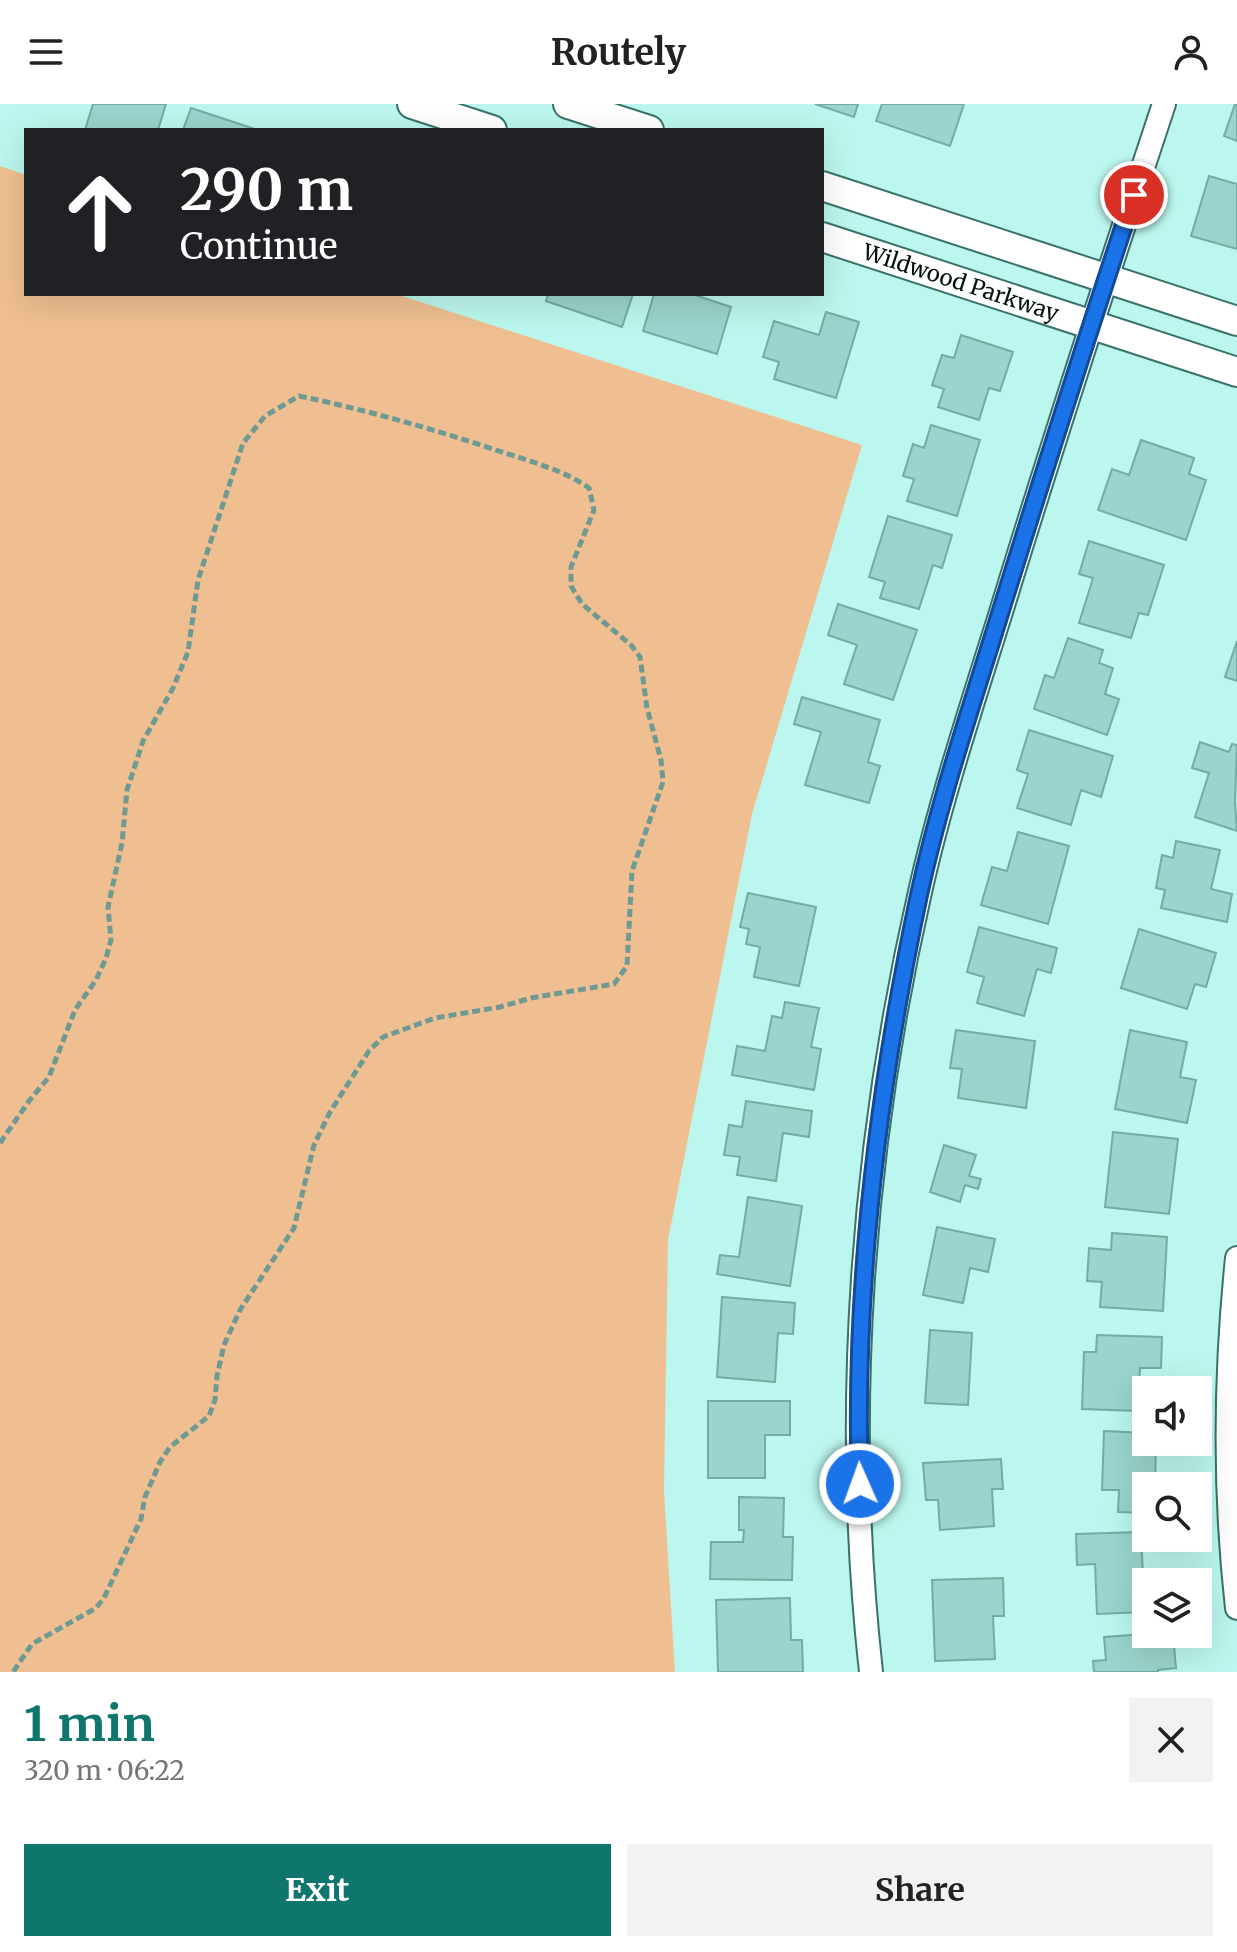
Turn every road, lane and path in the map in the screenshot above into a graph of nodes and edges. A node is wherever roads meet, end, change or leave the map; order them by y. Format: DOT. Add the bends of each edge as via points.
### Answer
graph roads {
  1 [pos="412,104"];
  2 [pos="568,104"];
  3 [pos="1164,104"];
  4 [pos="486,128"];
  5 [pos="643,128"];
  6 [pos="824,187"];
  7 [pos="824,238"];
  8 [pos="1107,279"];
  9 [pos="1237,321"];
  10 [pos="1093,325"];
  11 [pos="1237,372"];
  12 [pos="0,1143"];
  13 [pos="1237,1258"];
  14 [pos="1237,1608"];
  15 [pos="13,1672"];
  16 [pos="871,1672"];
  1 -- 4 [label="street"];
  2 -- 5 [label="street"];
  3 -- 8 [label="street"];
  6 -- 8 [label="street"];
  7 -- 10 [label="street, Wildwood Parkway"];
  8 -- 9 [label="street"];
  8 -- 10 [label="street"];
  10 -- 11 [label="street, Wildwood Parkway"];
  10 -- 16 [label="street" via="945,794 897,1009 874,1159 861,1300 858,1438"];
  12 -- 15 [label="path" via="49,1077 75,1010 106,958 111,940 108,907 127,790 143,741 188,652 198,580 243,443 265,416 299,396 359,407 514,456 589,488 594,510 571,567 571,586 582,604 640,657 663,782 632,871 627,966 614,984 435,1018 383,1037 369,1051 314,1145 294,1228 240,1310 224,1345 209,1416 170,1447 160,1462 141,1519 104,1598 96,1608 32,1644"];
  13 -- 14 [label="street" via="1229,1369"];
}
